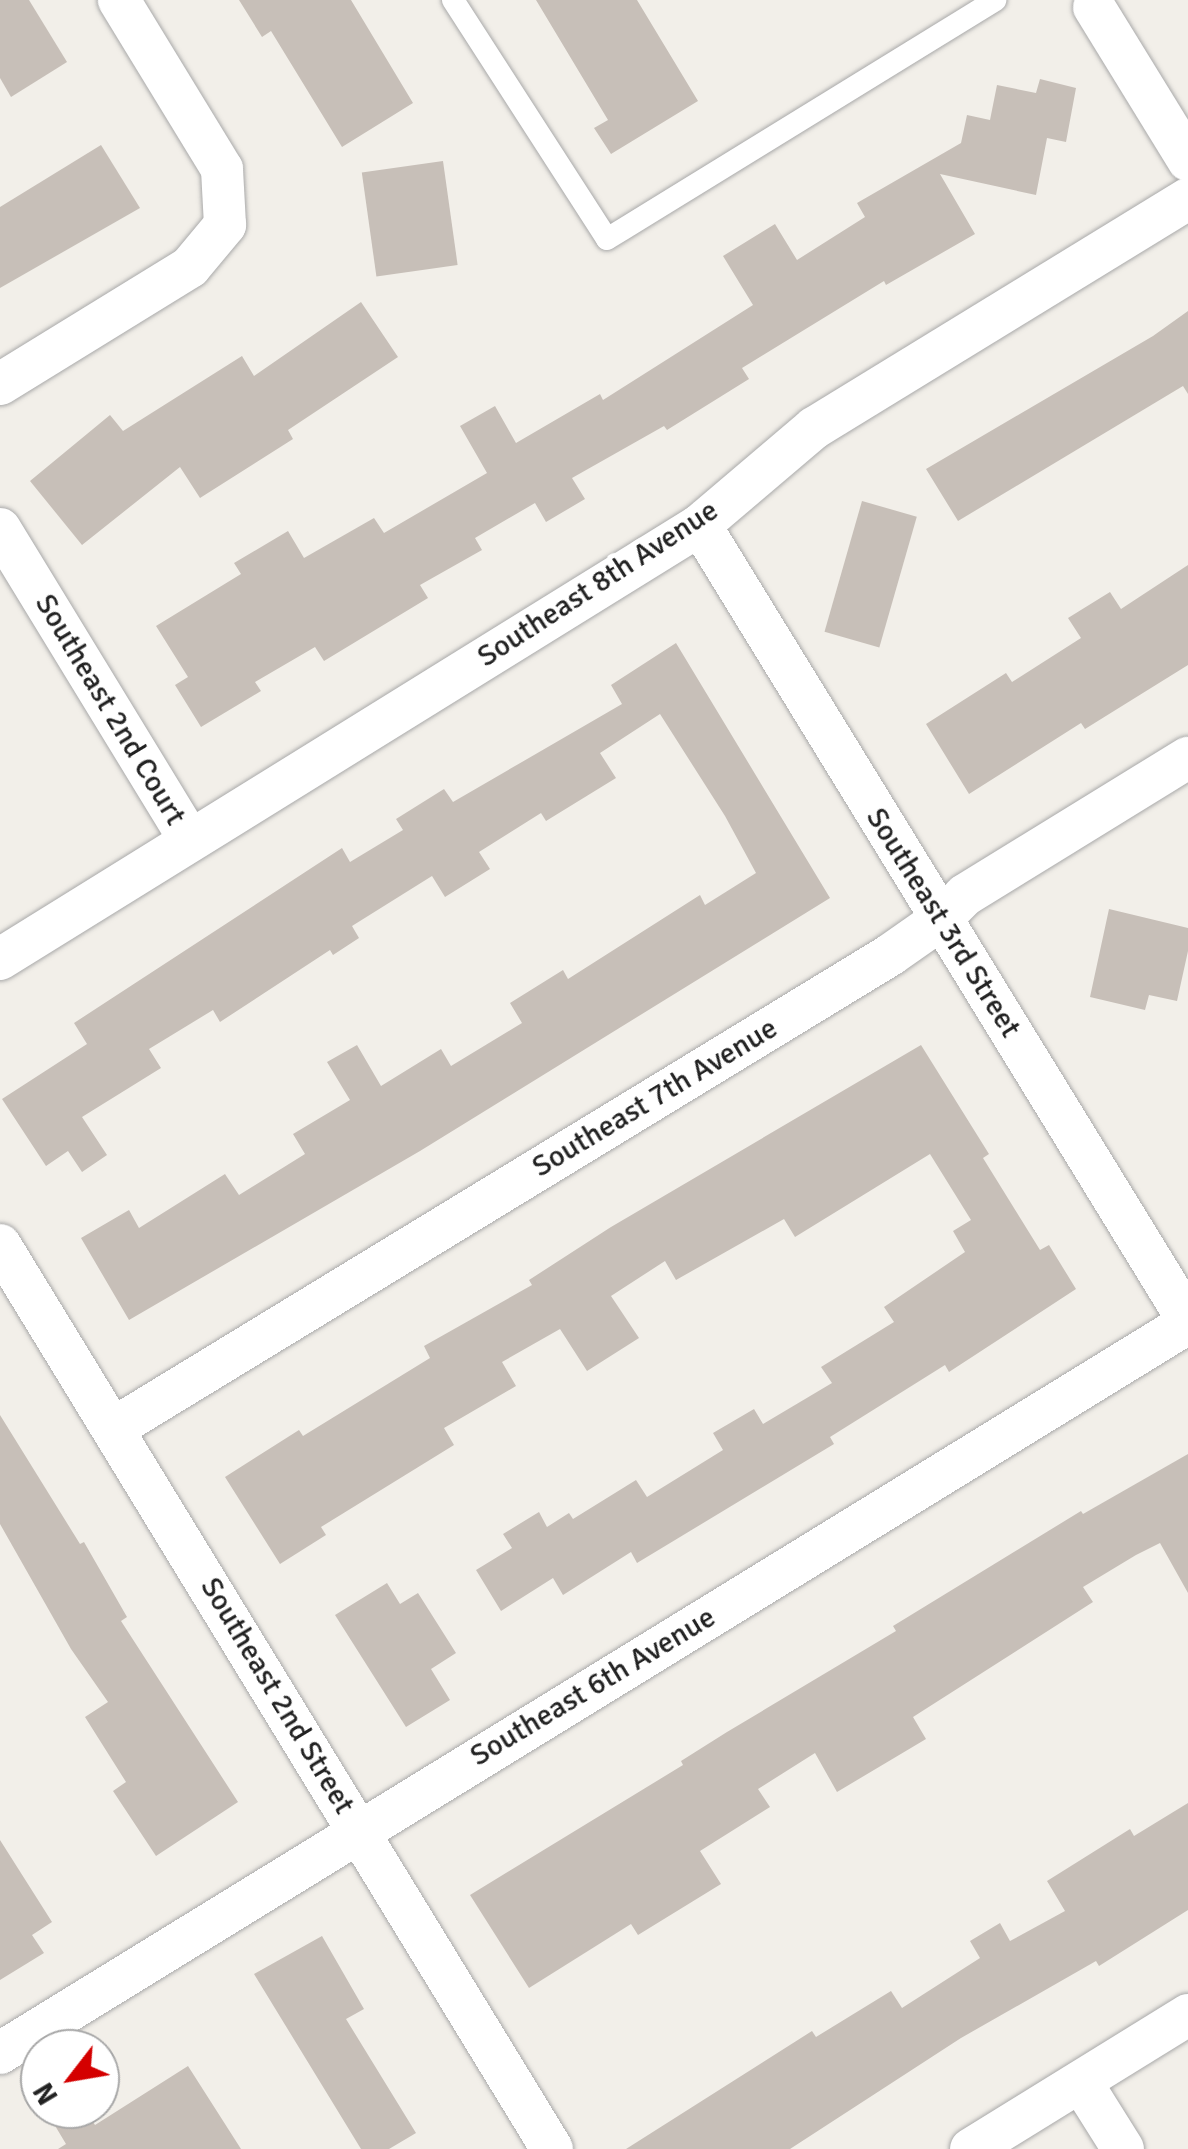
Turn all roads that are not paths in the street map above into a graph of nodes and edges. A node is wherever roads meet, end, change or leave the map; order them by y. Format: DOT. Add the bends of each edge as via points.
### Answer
graph roads {
  1 [pos="119,0"];
  2 [pos="454,0"];
  3 [pos="996,0"];
  4 [pos="1094,7"];
  5 [pos="1188,160"];
  6 [pos="1188,199"];
  7 [pos="0,384"];
  8 [pos="700,524"];
  9 [pos="0,529"];
  10 [pos="1188,758"];
  11 [pos="190,839"];
  12 [pos="940,920"];
  13 [pos="0,959"];
  14 [pos="0,1245"];
  15 [pos="1188,1322"];
  16 [pos="114,1428"];
  17 [pos="358,1830"];
  18 [pos="1188,2015"];
  19 [pos="0,2053"];
  20 [pos="1081,2082"];
  21 [pos="552,2149"];
  22 [pos="972,2149"];
  23 [pos="1123,2149"];
  1 -- 7 [label="street" via="222,168 225,225 190,267"];
  2 -- 3 [label="lane" via="607,239"];
  4 -- 5 [label="street"];
  6 -- 8 [label="street, Southeast 8th Avenue" via="814,428"];
  8 -- 11 [label="street, Southeast 8th Avenue"];
  8 -- 12 [label="street, Southeast 3rd Street"];
  9 -- 11 [label="street, Southeast 2nd Court"];
  10 -- 12 [label="street, Southeast 7th Avenue" via="964,896"];
  11 -- 13 [label="street, Southeast 8th Avenue"];
  12 -- 15 [label="street, Southeast 3rd Street"];
  12 -- 16 [label="street, Southeast 7th Avenue"];
  14 -- 16 [label="street, Southeast 2nd Street"];
  15 -- 17 [label="street, Southeast 6th Avenue"];
  16 -- 17 [label="street, Southeast 2nd Street"];
  17 -- 19 [label="street, Southeast 6th Avenue"];
  17 -- 21 [label="street, Southeast 2nd Street"];
  18 -- 20 [label="street"];
  20 -- 22 [label="street"];
  20 -- 23 [label="street"];
}
